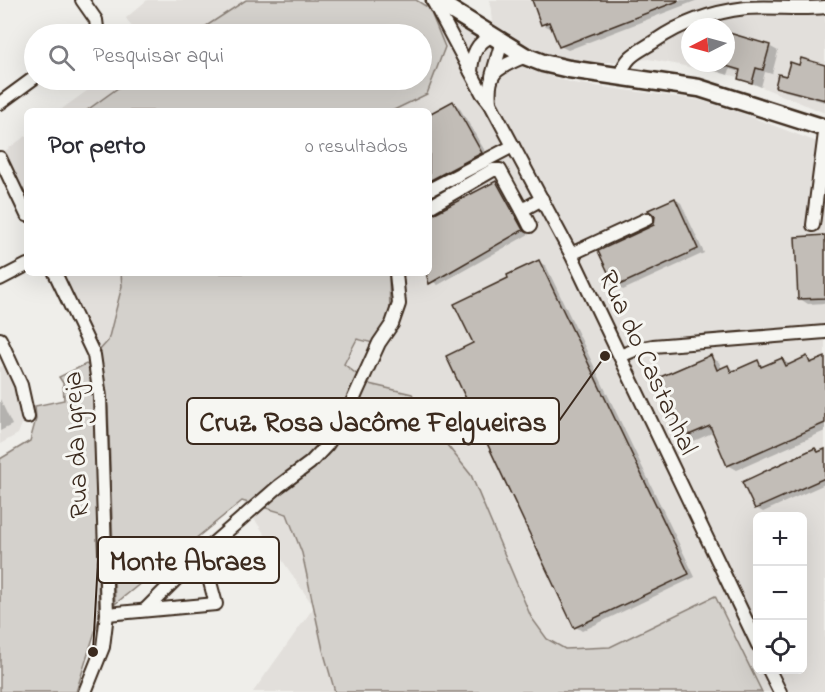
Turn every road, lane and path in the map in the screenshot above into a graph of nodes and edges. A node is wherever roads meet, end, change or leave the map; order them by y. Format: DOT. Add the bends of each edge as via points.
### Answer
graph roads {
  1 [pos="82,0"];
  2 [pos="434,0"];
  3 [pos="825,7"];
  4 [pos="96,24"];
  5 [pos="498,38"];
  6 [pos="525,56"];
  7 [pos="471,72"];
  8 [pos="620,76"];
  9 [pos="491,77"];
  10 [pos="24,85"];
  11 [pos="0,103"];
  12 [pos="490,103"];
  13 [pos="825,128"];
  14 [pos="825,133"];
  15 [pos="513,146"];
  16 [pos="0,158"];
  17 [pos="432,188"];
  18 [pos="542,199"];
  19 [pos="432,205"];
  20 [pos="24,209"];
  21 [pos="522,210"];
  22 [pos="647,219"];
  23 [pos="813,225"];
  24 [pos="530,226"];
  25 [pos="572,254"];
  26 [pos="24,267"];
  27 [pos="56,276"];
  28 [pos="396,276"];
  29 [pos="0,279"];
  30 [pos="825,332"];
  31 [pos="0,339"];
  32 [pos="620,356"];
  33 [pos="4,357"];
  34 [pos="28,417"];
  35 [pos="202,553"];
  36 [pos="145,610"];
  37 [pos="107,614"];
  38 [pos="753,635"];
  39 [pos="771,674"];
  40 [pos="84,692"];
  41 [pos="780,692"];
  1 -- 4 [label="street"];
  2 -- 5 [label="main road"];
  2 -- 7 [label="street, Rua do Castanhal"];
  3 -- 8 [label="street" via="747,8 697,20 634,53"];
  5 -- 6 [label="main road"];
  5 -- 7 [label="street" via="477,46"];
  5 -- 9 [label="street"];
  6 -- 8 [label="main road" via="554,66"];
  6 -- 9 [label="street" via="501,67"];
  7 -- 12 [label="street, Rua do Castanhal"];
  8 -- 13 [label="main road" via="719,93"];
  9 -- 12 [label="street"];
  10 -- 11 [label="street"];
  12 -- 15 [label="street, Rua do Castanhal"];
  14 -- 23 [label="street"];
  15 -- 17 [label="street"];
  15 -- 18 [label="street, Rua do Castanhal"];
  16 -- 20 [label="street"];
  18 -- 21 [label="street"];
  18 -- 25 [label="street, Rua do Castanhal"];
  19 -- 21 [label="street" via="493,170 500,170"];
  21 -- 24 [label="street"];
  22 -- 25 [label="street"];
  25 -- 32 [label="street, Rua do Castanhal"];
  26 -- 29 [label="street"];
  27 -- 37 [label="street, Rua da Igreja" via="94,355 100,397"];
  28 -- 35 [label="street" via="399,304 392,324 379,343 344,420 327,445"];
  30 -- 32 [label="street" via="653,346"];
  31 -- 33 [label="street"];
  32 -- 38 [label="street, Rua do Castanhal"];
  33 -- 34 [label="street" via="21,385"];
  35 -- 36 [label="street"];
  35 -- 36 [label="street" via="216,604"];
  36 -- 37 [label="street"];
  37 -- 40 [label="street, Rua da Igreja" via="103,646"];
  39 -- 41 [label="street"];
}
